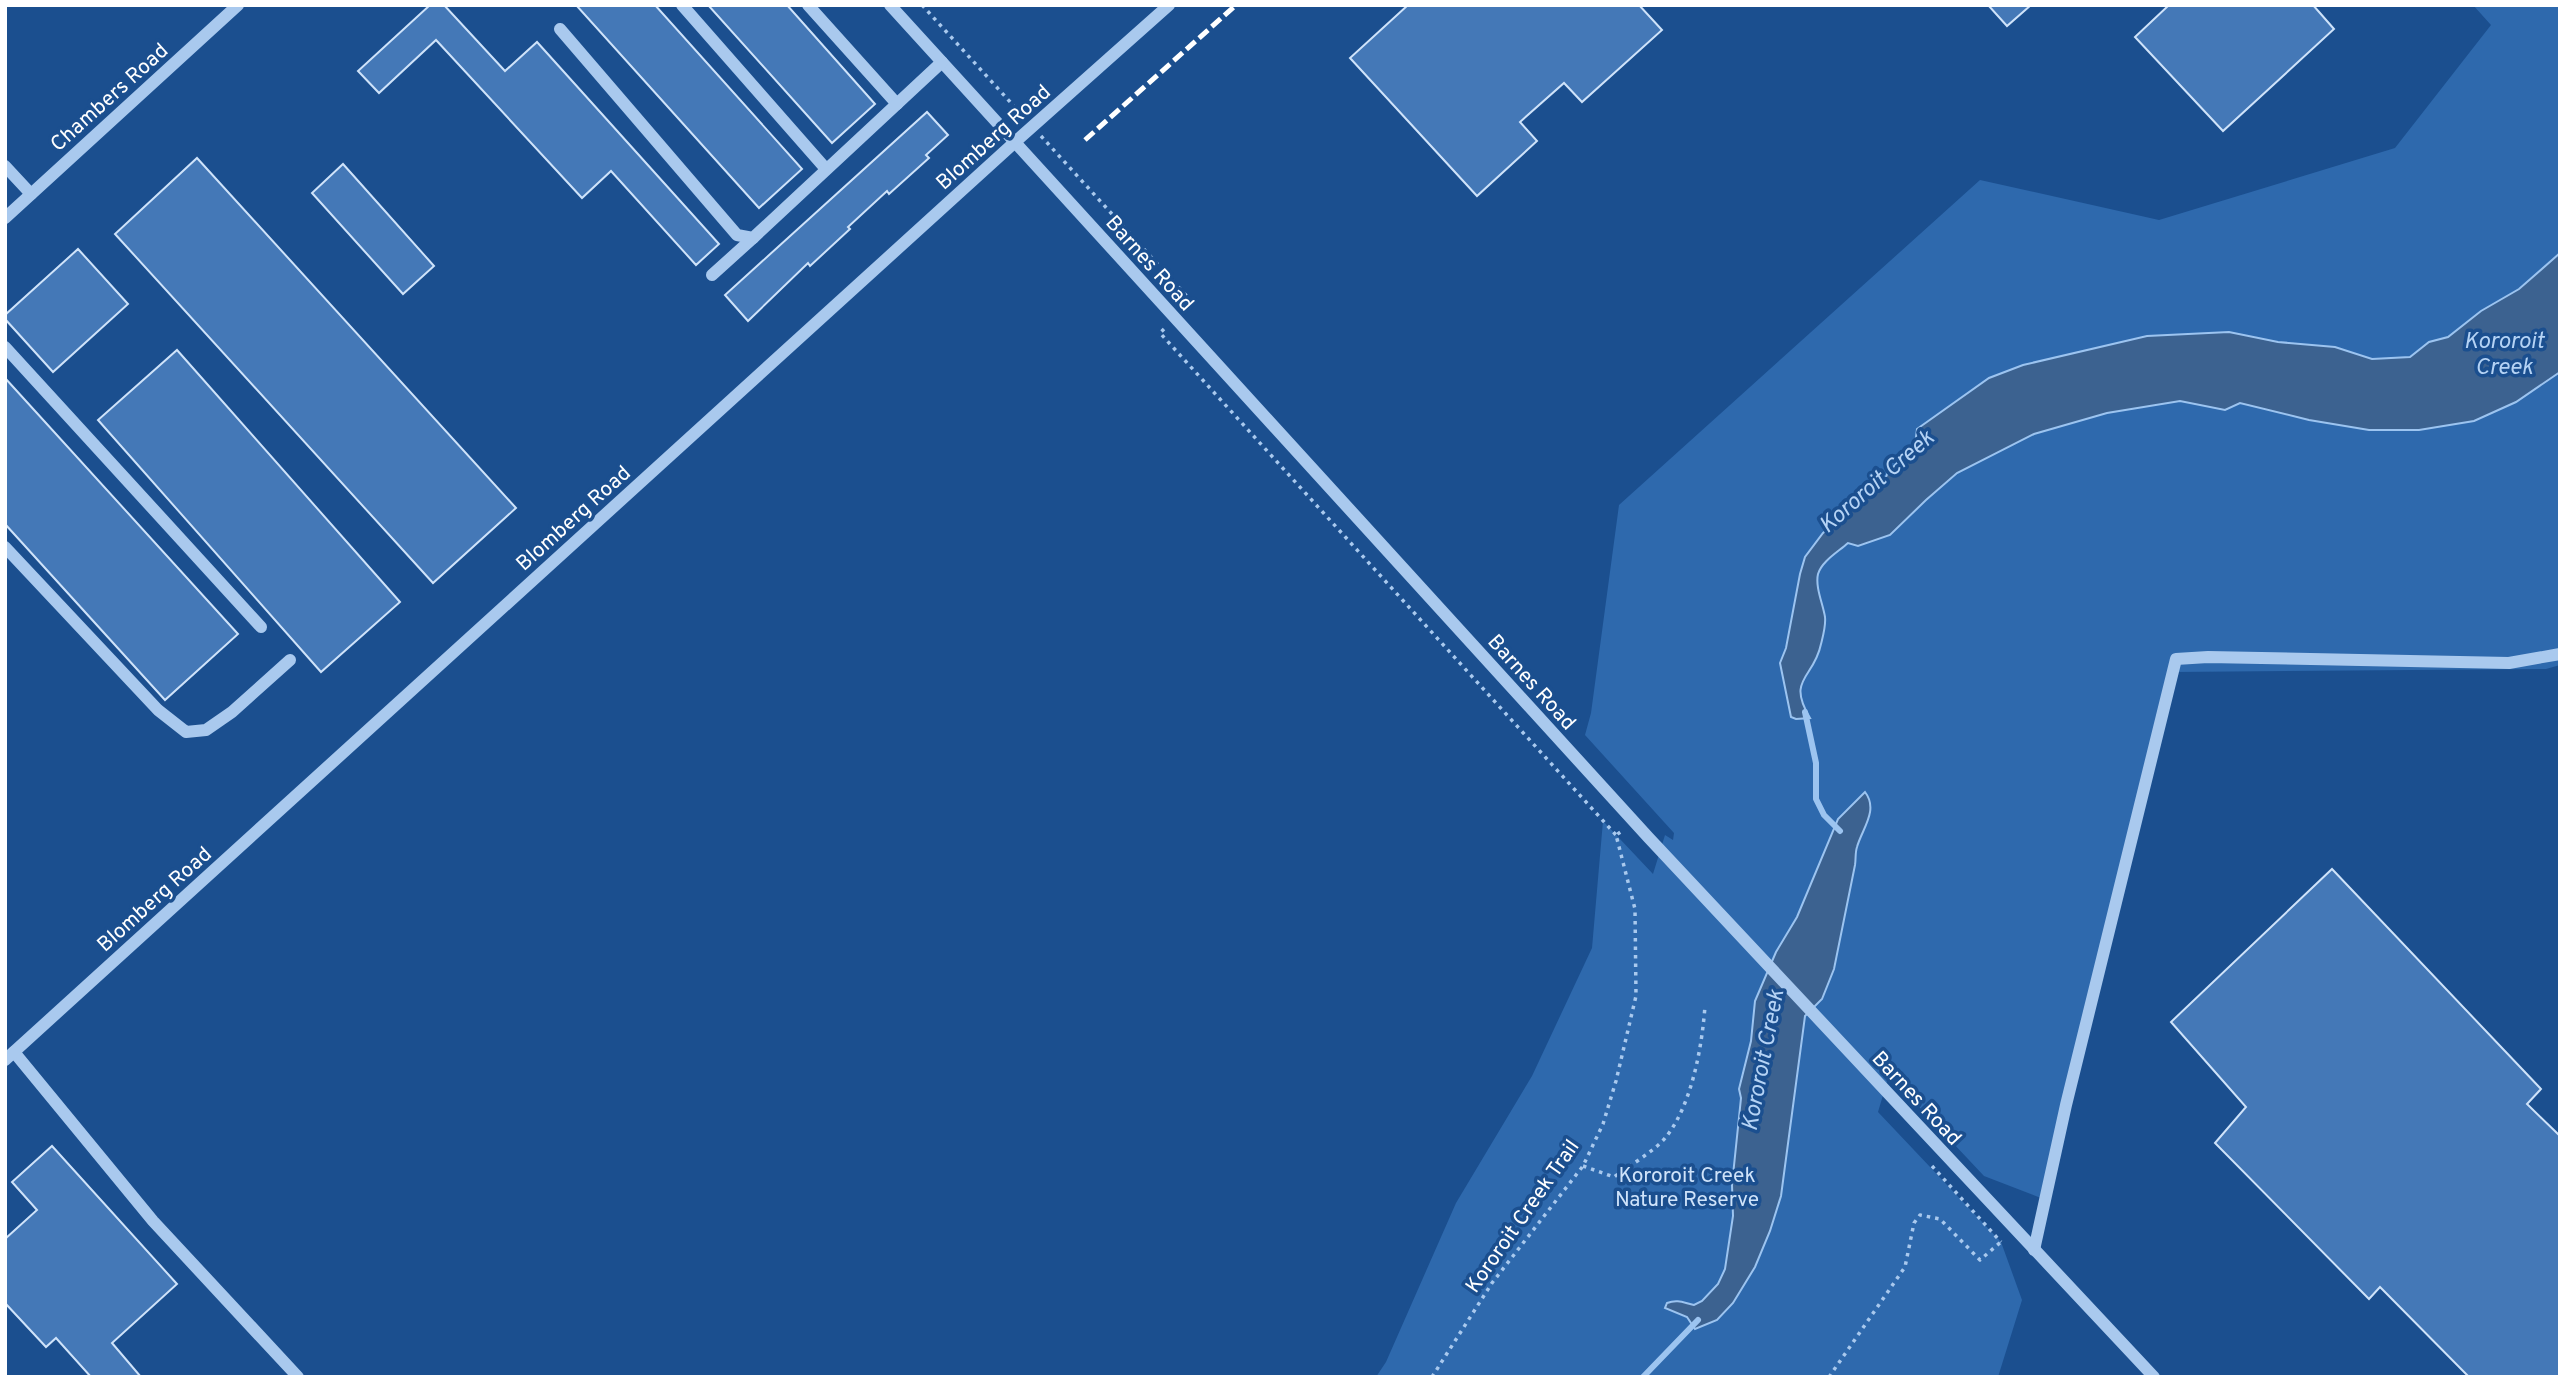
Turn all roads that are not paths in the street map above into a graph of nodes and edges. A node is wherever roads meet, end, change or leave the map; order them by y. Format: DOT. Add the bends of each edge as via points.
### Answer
graph roads {
  1 [pos="238,5"];
  2 [pos="682,5"];
  3 [pos="808,5"];
  4 [pos="890,5"];
  5 [pos="1169,5"];
  6 [pos="560,29"];
  7 [pos="942,62"];
  8 [pos="897,104"];
  9 [pos="1015,142"];
  10 [pos="5,166"];
  11 [pos="826,169"];
  12 [pos="31,194"];
  13 [pos="5,218"];
  14 [pos="752,238"];
  15 [pos="712,275"];
  16 [pos="5,347"];
  17 [pos="5,547"];
  18 [pos="261,627"];
  19 [pos="2560,654"];
  20 [pos="290,660"];
  21 [pos="10,1056"];
  22 [pos="2034,1250"];
  23 [pos="298,1377"];
  24 [pos="2154,1377"];
  1 -- 12 [label="street, Chambers Road"];
  2 -- 11 [label="street"];
  3 -- 8 [label="street"];
  4 -- 7 [label="street, Barnes Road"];
  5 -- 9 [label="street, Blomberg Road"];
  6 -- 14 [label="street" via="737,235"];
  7 -- 8 [label="street"];
  7 -- 9 [label="street, Barnes Road"];
  8 -- 11 [label="street"];
  9 -- 21 [label="street, Blomberg Road"];
  9 -- 22 [label="street, Barnes Road" via="1656,845"];
  10 -- 12 [label="street"];
  11 -- 14 [label="street"];
  12 -- 13 [label="street, Chambers Road"];
  14 -- 15 [label="street"];
  16 -- 18 [label="street"];
  17 -- 20 [label="street" via="158,710 186,732 206,730"];
  19 -- 22 [label="street" via="2509,663 2176,659"];
  21 -- 23 [label="street" via="153,1221"];
  22 -- 24 [label="street, Barnes Road"];
}
